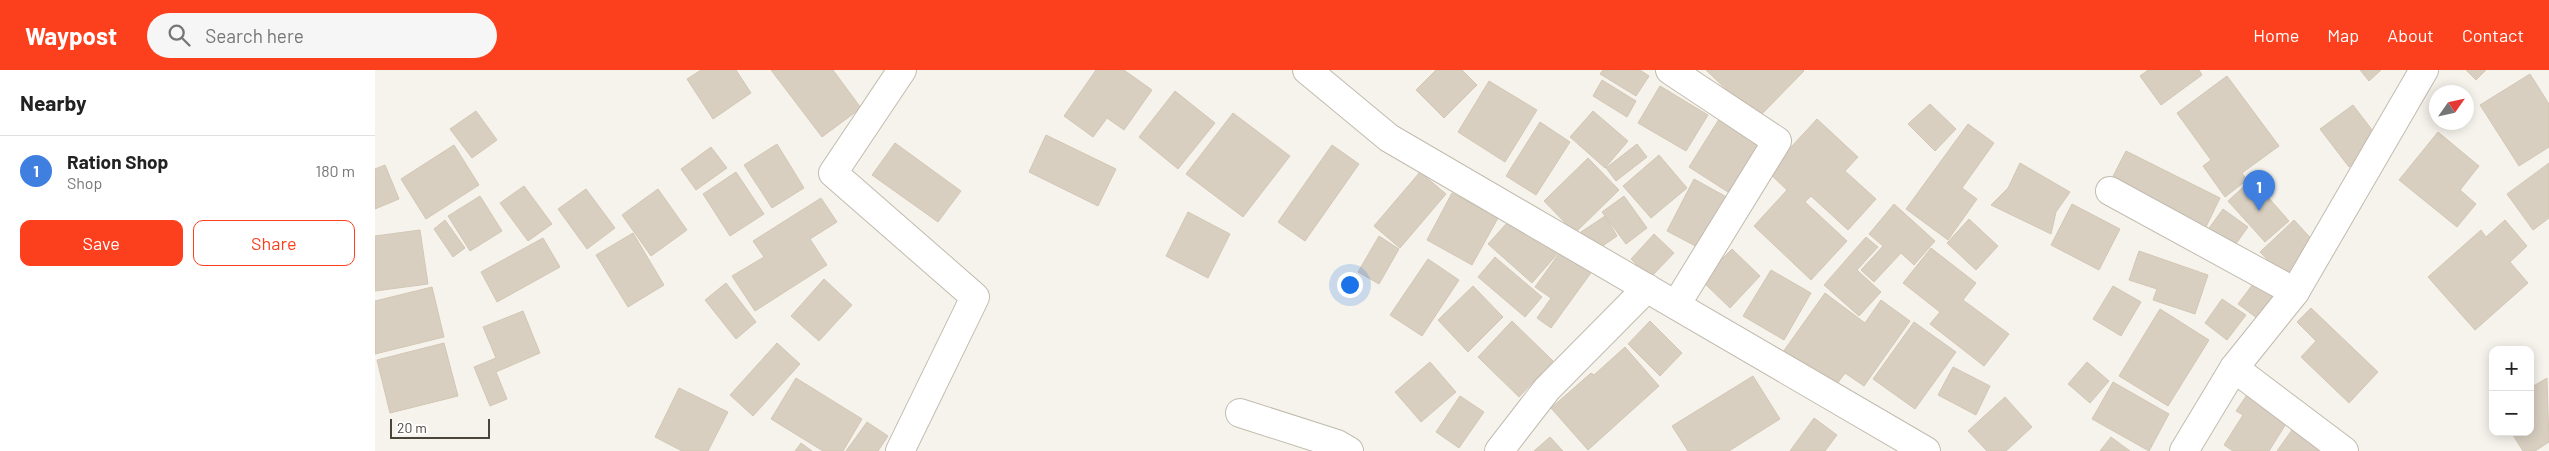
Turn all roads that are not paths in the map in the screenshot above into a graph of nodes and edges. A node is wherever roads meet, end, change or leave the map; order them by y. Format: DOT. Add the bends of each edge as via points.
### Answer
graph roads {
  1 [pos="902,70"];
  2 [pos="1307,70"];
  3 [pos="1671,70"];
  4 [pos="2424,70"];
  5 [pos="2110,191"];
  6 [pos="1647,288"];
  7 [pos="2295,292"];
  8 [pos="1676,305"];
  9 [pos="2234,368"];
  10 [pos="1240,413"];
  11 [pos="900,451"];
  12 [pos="1349,451"];
  13 [pos="1499,451"];
  14 [pos="1926,451"];
  15 [pos="2184,451"];
  16 [pos="2344,451"];
  1 -- 11 [label="street" via="833,173 975,297"];
  2 -- 6 [label="street" via="1389,138"];
  3 -- 8 [label="street" via="1777,141"];
  4 -- 7 [label="street"];
  5 -- 7 [label="street"];
  6 -- 8 [label="street"];
  6 -- 13 [label="street" via="1547,389"];
  7 -- 9 [label="street"];
  8 -- 14 [label="street"];
  9 -- 15 [label="street"];
  9 -- 16 [label="street"];
  10 -- 12 [label="street" via="1337,444"];
}
